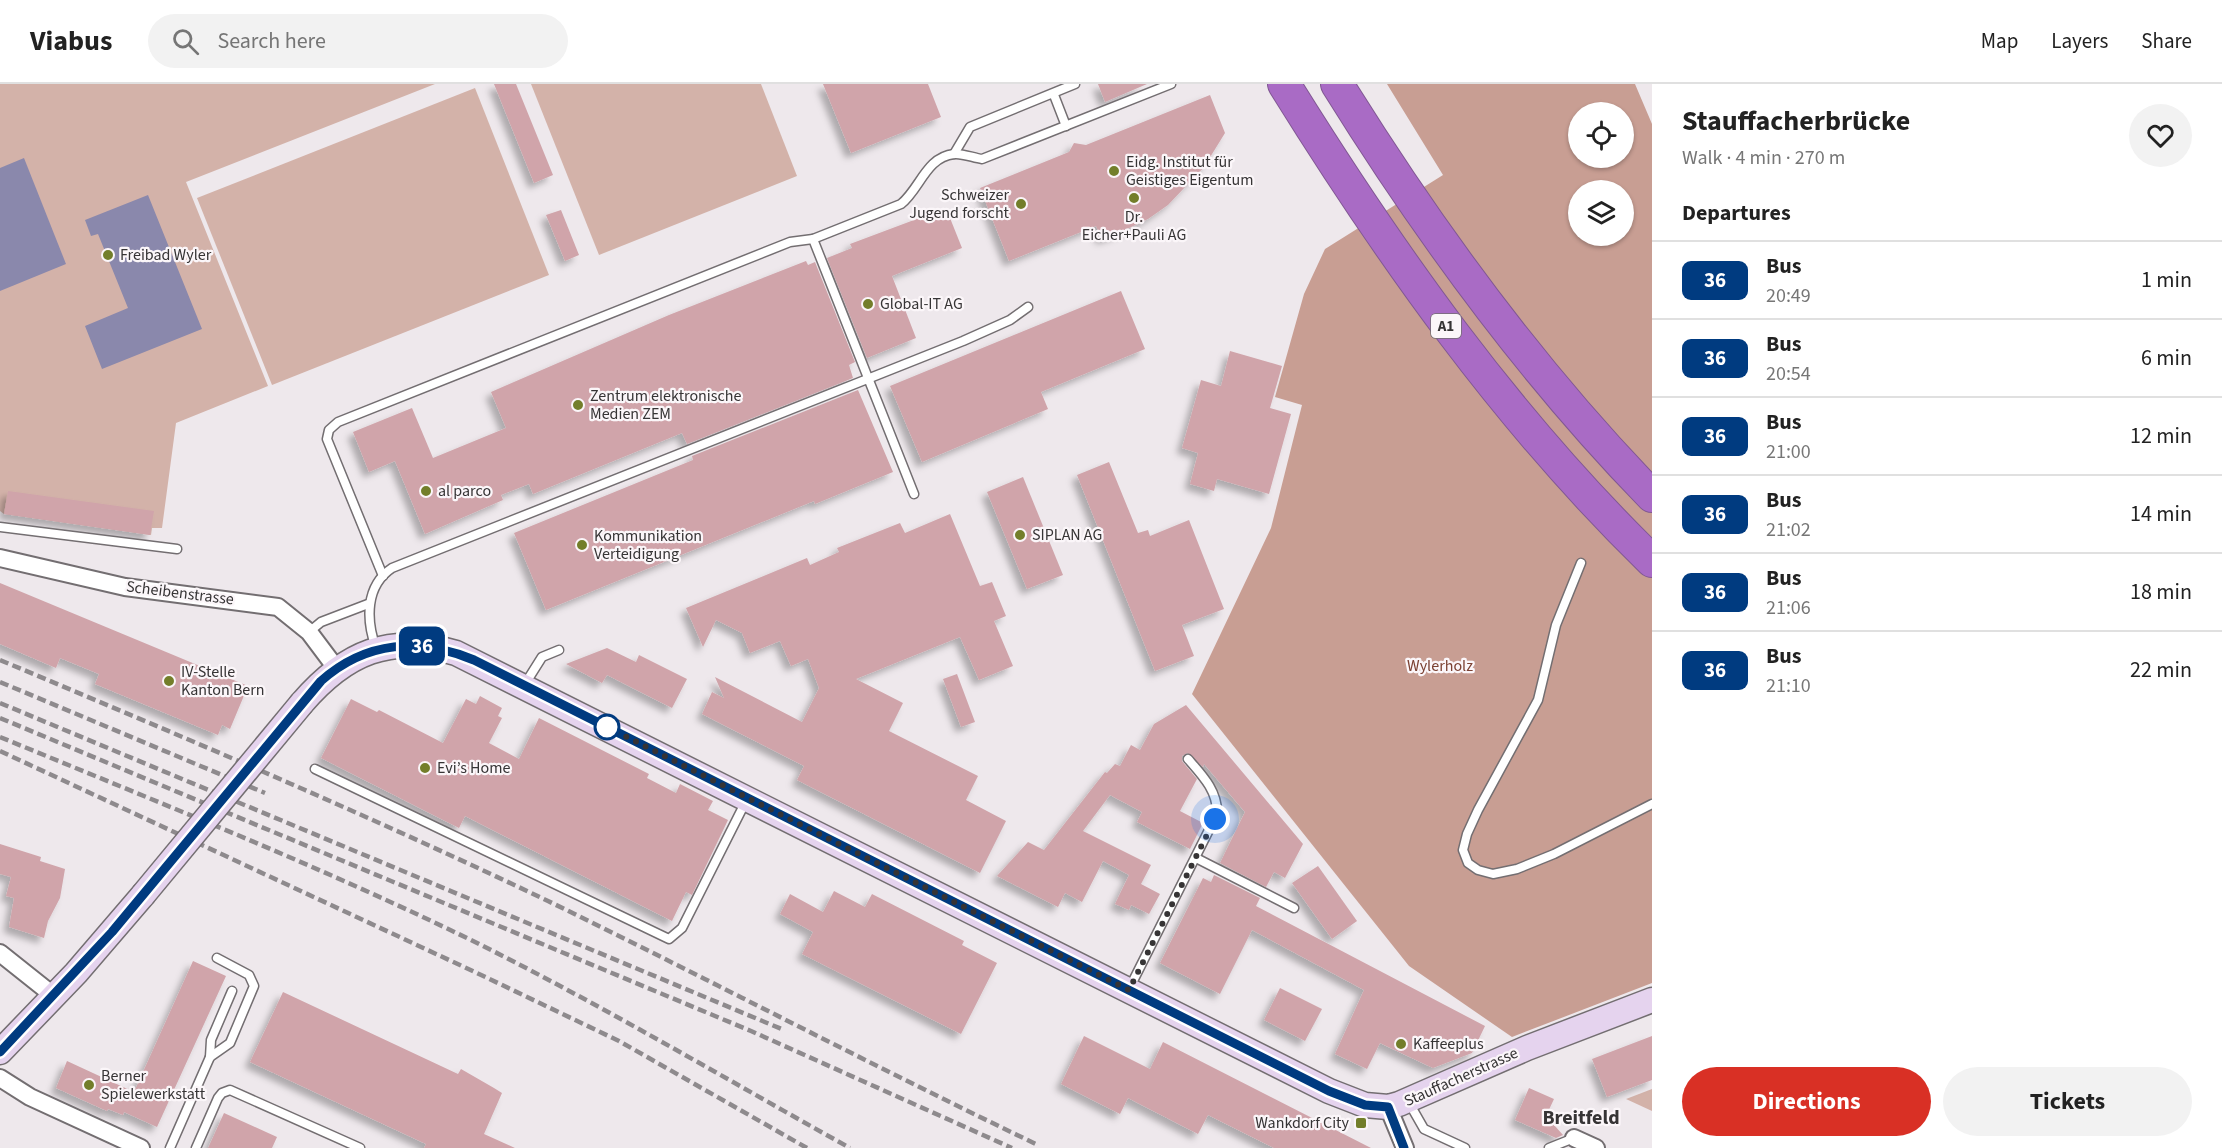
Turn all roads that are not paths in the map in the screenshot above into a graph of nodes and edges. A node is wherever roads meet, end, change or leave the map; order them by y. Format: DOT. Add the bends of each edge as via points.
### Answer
graph roads {
  1 [pos="1075,84"];
  2 [pos="1171,84"];
  3 [pos="1284,84"];
  4 [pos="1338,84"];
  5 [pos="1054,95"];
  6 [pos="1066,126"];
  7 [pos="954,154"];
  8 [pos="813,239"];
  9 [pos="1028,307"];
  10 [pos="869,379"];
  11 [pos="914,494"];
  12 [pos="1652,496"];
  13 [pos="0,527"];
  14 [pos="177,549"];
  15 [pos="0,558"];
  16 [pos="1652,561"];
  17 [pos="1581,563"];
  18 [pos="383,576"];
  19 [pos="368,604"];
  20 [pos="309,632"];
  21 [pos="376,648"];
  22 [pos="559,650"];
  23 [pos="336,668"];
  24 [pos="524,685"];
  25 [pos="1188,759"];
  26 [pos="315,769"];
  27 [pos="748,797"];
  28 [pos="1652,804"];
  29 [pos="1196,858"];
  30 [pos="1294,908"];
  31 [pos="0,954"];
  32 [pos="217,958"];
  33 [pos="1129,990"];
  34 [pos="232,991"];
  35 [pos="54,996"];
  36 [pos="1652,1000"];
  37 [pos="0,1052"];
  38 [pos="210,1058"];
  39 [pos="0,1078"];
  40 [pos="1398,1104"];
  41 [pos="1574,1138"];
  42 [pos="141,1148"];
  43 [pos="170,1148"];
  44 [pos="196,1148"];
  45 [pos="360,1148"];
  46 [pos="1404,1148"];
  47 [pos="1465,1148"];
  48 [pos="1549,1148"];
  49 [pos="1593,1148"];
  1 -- 5 [label="lane"];
  2 -- 6 [label="lane"];
  3 -- 16 [label="highway, A1" via="1371,220 1494,387 1569,475"];
  4 -- 12 [label="highway" via="1466,276 1529,358"];
  5 -- 6 [label="lane"];
  5 -- 7 [label="lane" via="970,127"];
  6 -- 7 [label="lane" via="982,159"];
  7 -- 8 [label="lane" via="931,164 901,204"];
  8 -- 10 [label="lane"];
  8 -- 18 [label="lane" via="790,242 338,422 329,430 327,439"];
  9 -- 10 [label="lane" via="1010,320"];
  10 -- 11 [label="lane"];
  10 -- 18 [label="lane" via="400,565"];
  13 -- 14 [label="lane"];
  15 -- 20 [label="street, Scheibenstrasse" via="124,587 266,603 286,612"];
  17 -- 28 [label="lane" via="1556,625 1538,700 1478,810 1463,850 1468,863 1493,874 1554,854"];
  18 -- 19 [label="lane"];
  19 -- 20 [label="lane" via="321,622"];
  19 -- 21 [label="lane"];
  20 -- 23 [label="street, Scheibenstrasse"];
  21 -- 23 [label="street, Stauffacherstrasse"];
  21 -- 24 [label="street, Stauffacherstrasse" via="416,645 444,649"];
  22 -- 24 [label="lane" via="542,657"];
  23 -- 35 [label="street, Stauffacherstrasse, bridge"];
  24 -- 27 [label="street, Stauffacherstrasse"];
  25 -- 29 [label="lane" via="1211,788 1217,808"];
  26 -- 27 [label="lane" via="669,939 682,928"];
  27 -- 33 [label="street, Stauffacherstrasse"];
  29 -- 30 [label="lane"];
  29 -- 33 [label="lane"];
  31 -- 35 [label="street"];
  32 -- 38 [label="lane" via="249,975 255,986 230,1042"];
  33 -- 40 [label="street, Stauffacherstrasse" via="1345,1098 1365,1105"];
  34 -- 38 [label="lane" via="211,1040"];
  35 -- 37 [label="street, Stauffacherstrasse"];
  36 -- 40 [label="street, Stauffacherstrasse"];
  38 -- 43 [label="lane"];
  39 -- 42 [label="street" via="30,1097"];
  40 -- 46 [label="street"];
  40 -- 47 [label="lane" via="1424,1130"];
  41 -- 48 [label="lane"];
  41 -- 49 [label="street"];
  44 -- 45 [label="lane" via="218,1098 231,1090"];
}
